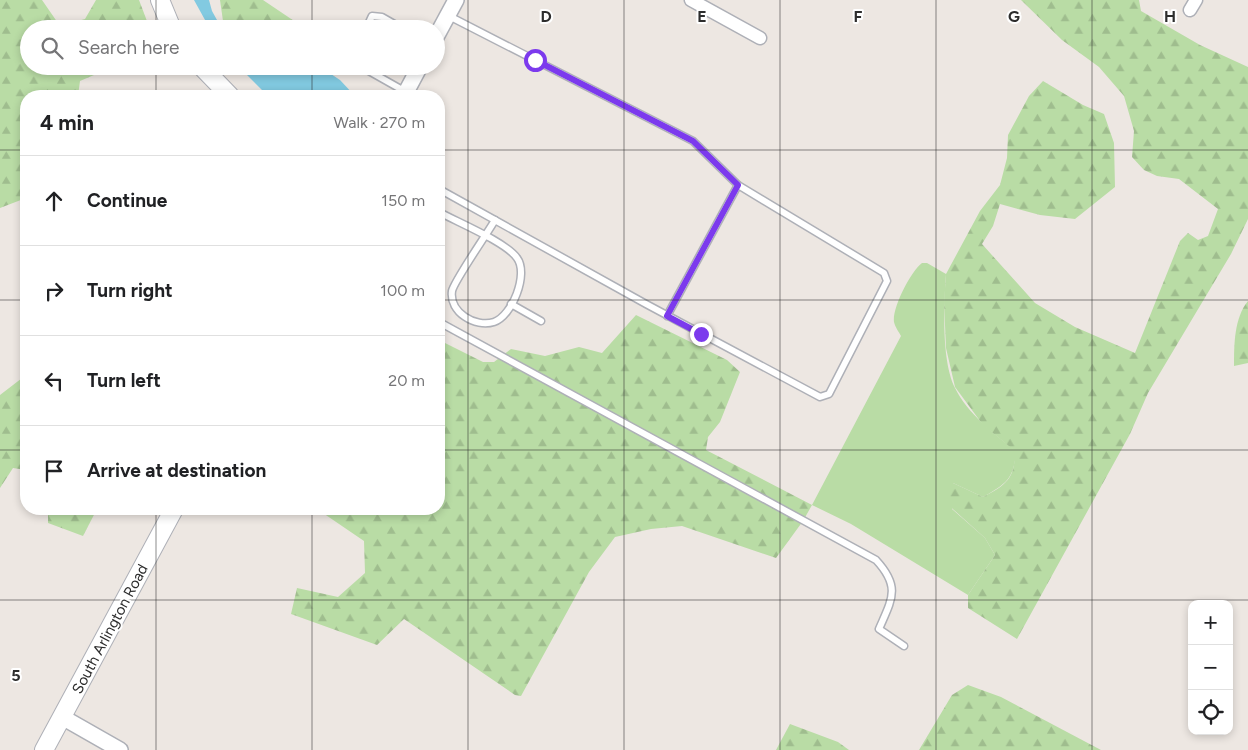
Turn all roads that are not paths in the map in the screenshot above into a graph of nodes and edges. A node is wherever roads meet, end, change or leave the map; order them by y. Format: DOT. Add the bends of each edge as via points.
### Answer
graph roads {
  1 [pos="160,0"];
  2 [pos="456,0"];
  3 [pos="691,0"];
  4 [pos="447,15"];
  5 [pos="168,20"];
  6 [pos="370,20"];
  7 [pos="387,20"];
  8 [pos="444,20"];
  9 [pos="760,38"];
  10 [pos="210,75"];
  11 [pos="374,75"];
  12 [pos="415,75"];
  13 [pos="224,90"];
  14 [pos="399,90"];
  15 [pos="407,90"];
  16 [pos="738,185"];
  17 [pos="445,192"];
  18 [pos="445,215"];
  19 [pos="495,220"];
  20 [pos="486,237"];
  21 [pos="510,304"];
  22 [pos="667,316"];
  23 [pos="541,321"];
  24 [pos="445,325"];
  25 [pos="171,515"];
  26 [pos="904,646"];
  27 [pos="62,717"];
  28 [pos="44,750"];
  29 [pos="120,750"];
  1 -- 5 [label="main road"];
  2 -- 4 [label="street"];
  3 -- 9 [label="street"];
  4 -- 8 [label="street"];
  4 -- 16 [label="lane" via="693,141"];
  6 -- 7 [label="lane" via="372,16"];
  10 -- 13 [label="main road"];
  11 -- 14 [label="lane"];
  12 -- 15 [label="street"];
  16 -- 22 [label="lane"];
  16 -- 22 [label="lane" via="884,273 888,281 829,394 820,397"];
  17 -- 19 [label="lane"];
  18 -- 20 [label="lane"];
  19 -- 20 [label="lane"];
  19 -- 22 [label="lane"];
  20 -- 21 [label="lane" via="507,248 522,266 523,278"];
  20 -- 21 [label="lane" via="452,290 452,300 457,311 478,323 492,323 502,318"];
  21 -- 23 [label="lane"];
  24 -- 26 [label="lane" via="876,560 889,574 894,592 879,629"];
  25 -- 27 [label="main road, South Arlington Road"];
  27 -- 28 [label="main road, South Arlington Road"];
  27 -- 29 [label="street"];
}
